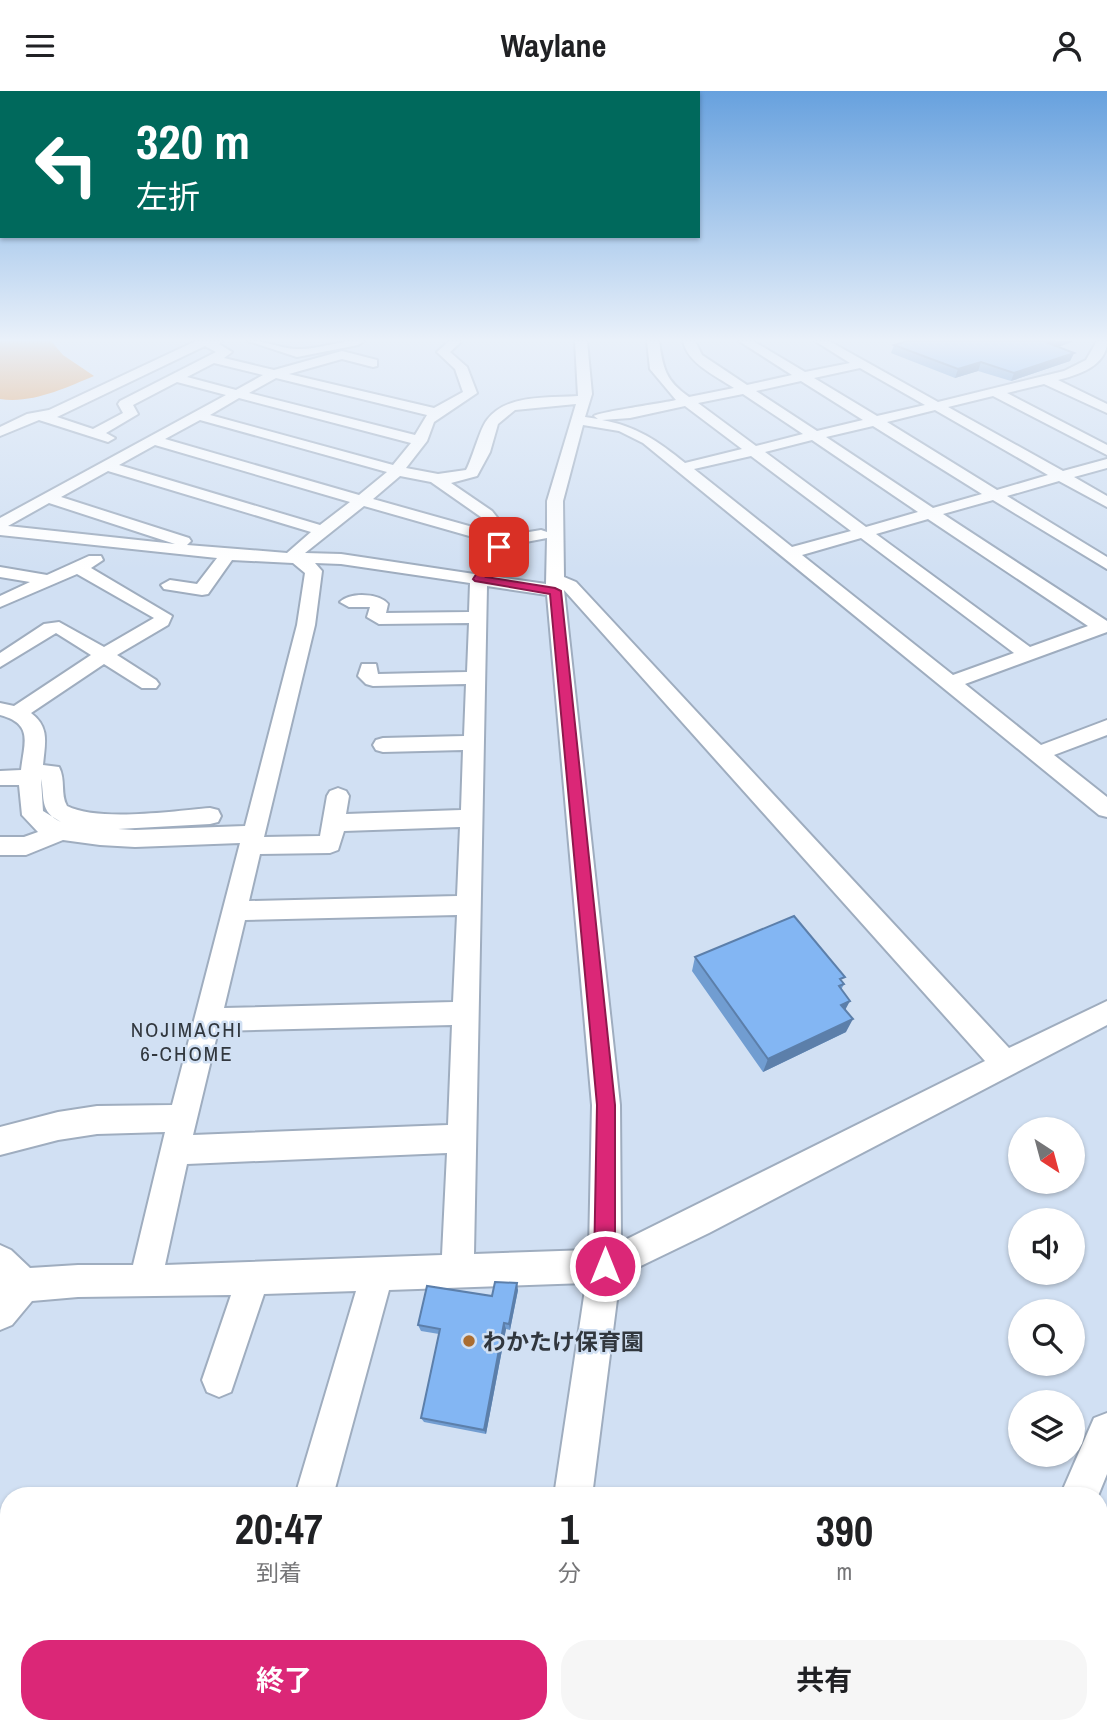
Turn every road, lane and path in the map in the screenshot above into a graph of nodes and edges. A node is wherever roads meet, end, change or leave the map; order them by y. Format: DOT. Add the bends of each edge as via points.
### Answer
graph roads {
  1 [pos="39,418"];
  2 [pos="43,418"];
  3 [pos="124,418"];
  4 [pos="197,418"];
  5 [pos="206,418"];
  6 [pos="330,418"];
  7 [pos="431,418"];
  8 [pos="497,418"];
  9 [pos="580,418"];
  10 [pos="597,418"];
  11 [pos="708,418"];
  12 [pos="789,418"];
  13 [pos="870,418"];
  14 [pos="889,418"];
  15 [pos="956,418"];
  16 [pos="1044,418"];
  17 [pos="875,421"];
  18 [pos="0,432"];
  19 [pos="94,434"];
  20 [pos="816,436"];
  21 [pos="419,441"];
  22 [pos="145,444"];
  23 [pos="753,450"];
  24 [pos="1107,451"];
  25 [pos="1107,463"];
  26 [pos="106,466"];
  27 [pos="682,468"];
  28 [pos="397,470"];
  29 [pos="472,473"];
  30 [pos="1060,477"];
  31 [pos="435,478"];
  32 [pos="995,496"];
  33 [pos="48,498"];
  34 [pos="363,500"];
  35 [pos="1107,502"];
  36 [pos="473,505"];
  37 [pos="932,514"];
  38 [pos="0,524"];
  39 [pos="0,530"];
  40 [pos="324,531"];
  41 [pos="864,533"];
  42 [pos="541,535"];
  43 [pos="504,541"];
  44 [pos="114,543"];
  45 [pos="186,550"];
  46 [pos="228,554"];
  47 [pos="787,554"];
  48 [pos="298,559"];
  49 [pos="1107,564"];
  50 [pos="80,569"];
  51 [pos="0,572"];
  52 [pos="479,579"];
  53 [pos="48,580"];
  54 [pos="170,585"];
  55 [pos="556,586"];
  56 [pos="2,599"];
  57 [pos="349,602"];
  58 [pos="479,617"];
  59 [pos="1105,627"];
  60 [pos="104,655"];
  61 [pos="1029,655"];
  62 [pos="0,661"];
  63 [pos="369,668"];
  64 [pos="477,678"];
  65 [pos="949,683"];
  66 [pos="149,684"];
  67 [pos="8,711"];
  68 [pos="1107,727"];
  69 [pos="475,743"];
  70 [pos="383,745"];
  71 [pos="1037,754"];
  72 [pos="33,775"];
  73 [pos="0,778"];
  74 [pos="338,796"];
  75 [pos="1107,809"];
  76 [pos="210,816"];
  77 [pos="472,818"];
  78 [pos="333,823"];
  79 [pos="57,832"];
  80 [pos="252,840"];
  81 [pos="2,851"];
  82 [pos="469,905"];
  83 [pos="235,911"];
  84 [pos="1107,1011"];
  85 [pos="465,1013"];
  86 [pos="208,1020"];
  87 [pos="1005,1063"];
  88 [pos="183,1118"];
  89 [pos="461,1138"];
  90 [pos="0,1141"];
  91 [pos="174,1150"];
  92 [pos="0,1261"];
  93 [pos="605,1266"];
  94 [pos="458,1270"];
  95 [pos="377,1273"];
  96 [pos="253,1279"];
  97 [pos="145,1282"];
  98 [pos="24,1285"];
  99 [pos="0,1313"];
  100 [pos="0,1329"];
  101 [pos="219,1380"];
  102 [pos="1107,1431"];
  103 [pos="317,1487"];
  104 [pos="574,1487"];
  105 [pos="1083,1487"];
  1 -- 18 [label="street"];
  2 -- 19 [label="street"];
  3 -- 19 [label="street"];
  4 -- 22 [label="street"];
  5 -- 28 [label="street"];
  6 -- 21 [label="street"];
  7 -- 21 [label="street"];
  8 -- 29 [label="street"];
  9 -- 55 [label="street" via="555,501"];
  10 -- 27 [label="street" via="634,432"];
  11 -- 23 [label="street"];
  12 -- 20 [label="street"];
  13 -- 17 [label="street"];
  14 -- 17 [label="street"];
  15 -- 30 [label="street"];
  16 -- 24 [label="street"];
  17 -- 20 [label="street"];
  17 -- 32 [label="street"];
  19 -- 22 [label="street"];
  20 -- 23 [label="street"];
  20 -- 37 [label="street"];
  21 -- 28 [label="street"];
  22 -- 26 [label="street"];
  22 -- 34 [label="street"];
  23 -- 27 [label="street"];
  23 -- 41 [label="street"];
  25 -- 30 [label="street"];
  26 -- 33 [label="street"];
  26 -- 40 [label="street"];
  27 -- 47 [label="street"];
  28 -- 31 [label="street"];
  28 -- 34 [label="street"];
  29 -- 31 [label="street"];
  29 -- 36 [label="street"];
  30 -- 32 [label="street"];
  30 -- 35 [label="street"];
  31 -- 36 [label="street"];
  32 -- 37 [label="street"];
  32 -- 49 [label="street"];
  33 -- 38 [label="street"];
  33 -- 45 [label="street" via="183,540"];
  34 -- 40 [label="street"];
  34 -- 43 [label="street"];
  36 -- 43 [label="street" via="493,518"];
  37 -- 41 [label="street"];
  37 -- 59 [label="street"];
  39 -- 44 [label="street"];
  40 -- 48 [label="street" via="295,553"];
  41 -- 47 [label="street"];
  41 -- 61 [label="street"];
  42 -- 43 [label="street"];
  43 -- 52 [label="street"];
  44 -- 45 [label="street"];
  44 -- 50 [label="street"];
  45 -- 46 [label="street"];
  46 -- 48 [label="street"];
  46 -- 54 [label="street" via="202,590"];
  47 -- 65 [label="street"];
  48 -- 52 [label="street" via="341,559"];
  48 -- 80 [label="street" via="314,571 306,625"];
  50 -- 53 [label="street"];
  50 -- 60 [label="street" via="163,616 162,621"];
  51 -- 53 [label="street"];
  52 -- 55 [label="street"];
  52 -- 58 [label="street"];
  53 -- 56 [label="street"];
  55 -- 87 [label="street" via="570,586"];
  55 -- 93 [label="street" via="606,1105"];
  57 -- 58 [label="street" via="375,601 379,619"];
  58 -- 64 [label="street"];
  59 -- 61 [label="street"];
  60 -- 62 [label="street" via="59,627 50,628"];
  60 -- 66 [label="street"];
  60 -- 67 [label="street"];
  61 -- 65 [label="street"];
  63 -- 64 [label="street" via="373,680"];
  64 -- 69 [label="street"];
  65 -- 71 [label="street"];
  67 -- 72 [label="street" via="32,724 36,734"];
  68 -- 71 [label="street"];
  69 -- 70 [label="street"];
  69 -- 77 [label="street"];
  71 -- 75 [label="street"];
  72 -- 73 [label="street"];
  72 -- 76 [label="street" via="51,772 55,778 52,801 58,812 73,819"];
  72 -- 79 [label="street" via="31,812 39,824"];
  74 -- 78 [label="street"];
  77 -- 78 [label="street"];
  77 -- 82 [label="street"];
  78 -- 80 [label="street" via="330,844"];
  79 -- 80 [label="street" via="95,838"];
  79 -- 81 [label="street"];
  80 -- 83 [label="street"];
  82 -- 83 [label="street"];
  82 -- 85 [label="street"];
  83 -- 86 [label="street"];
  84 -- 87 [label="street"];
  85 -- 86 [label="street"];
  85 -- 89 [label="street"];
  86 -- 88 [label="street"];
  87 -- 93 [label="street"];
  88 -- 90 [label="street" via="97,1120"];
  88 -- 91 [label="street"];
  89 -- 91 [label="street"];
  89 -- 94 [label="street"];
  91 -- 97 [label="street"];
  92 -- 98 [label="street"];
  93 -- 94 [label="street"];
  93 -- 104 [label="street"];
  94 -- 95 [label="street"];
  95 -- 96 [label="street"];
  95 -- 103 [label="street"];
  96 -- 97 [label="street"];
  96 -- 101 [label="street"];
  97 -- 98 [label="street"];
  98 -- 99 [label="street"];
  98 -- 100 [label="street"];
  102 -- 105 [label="street"];
}
